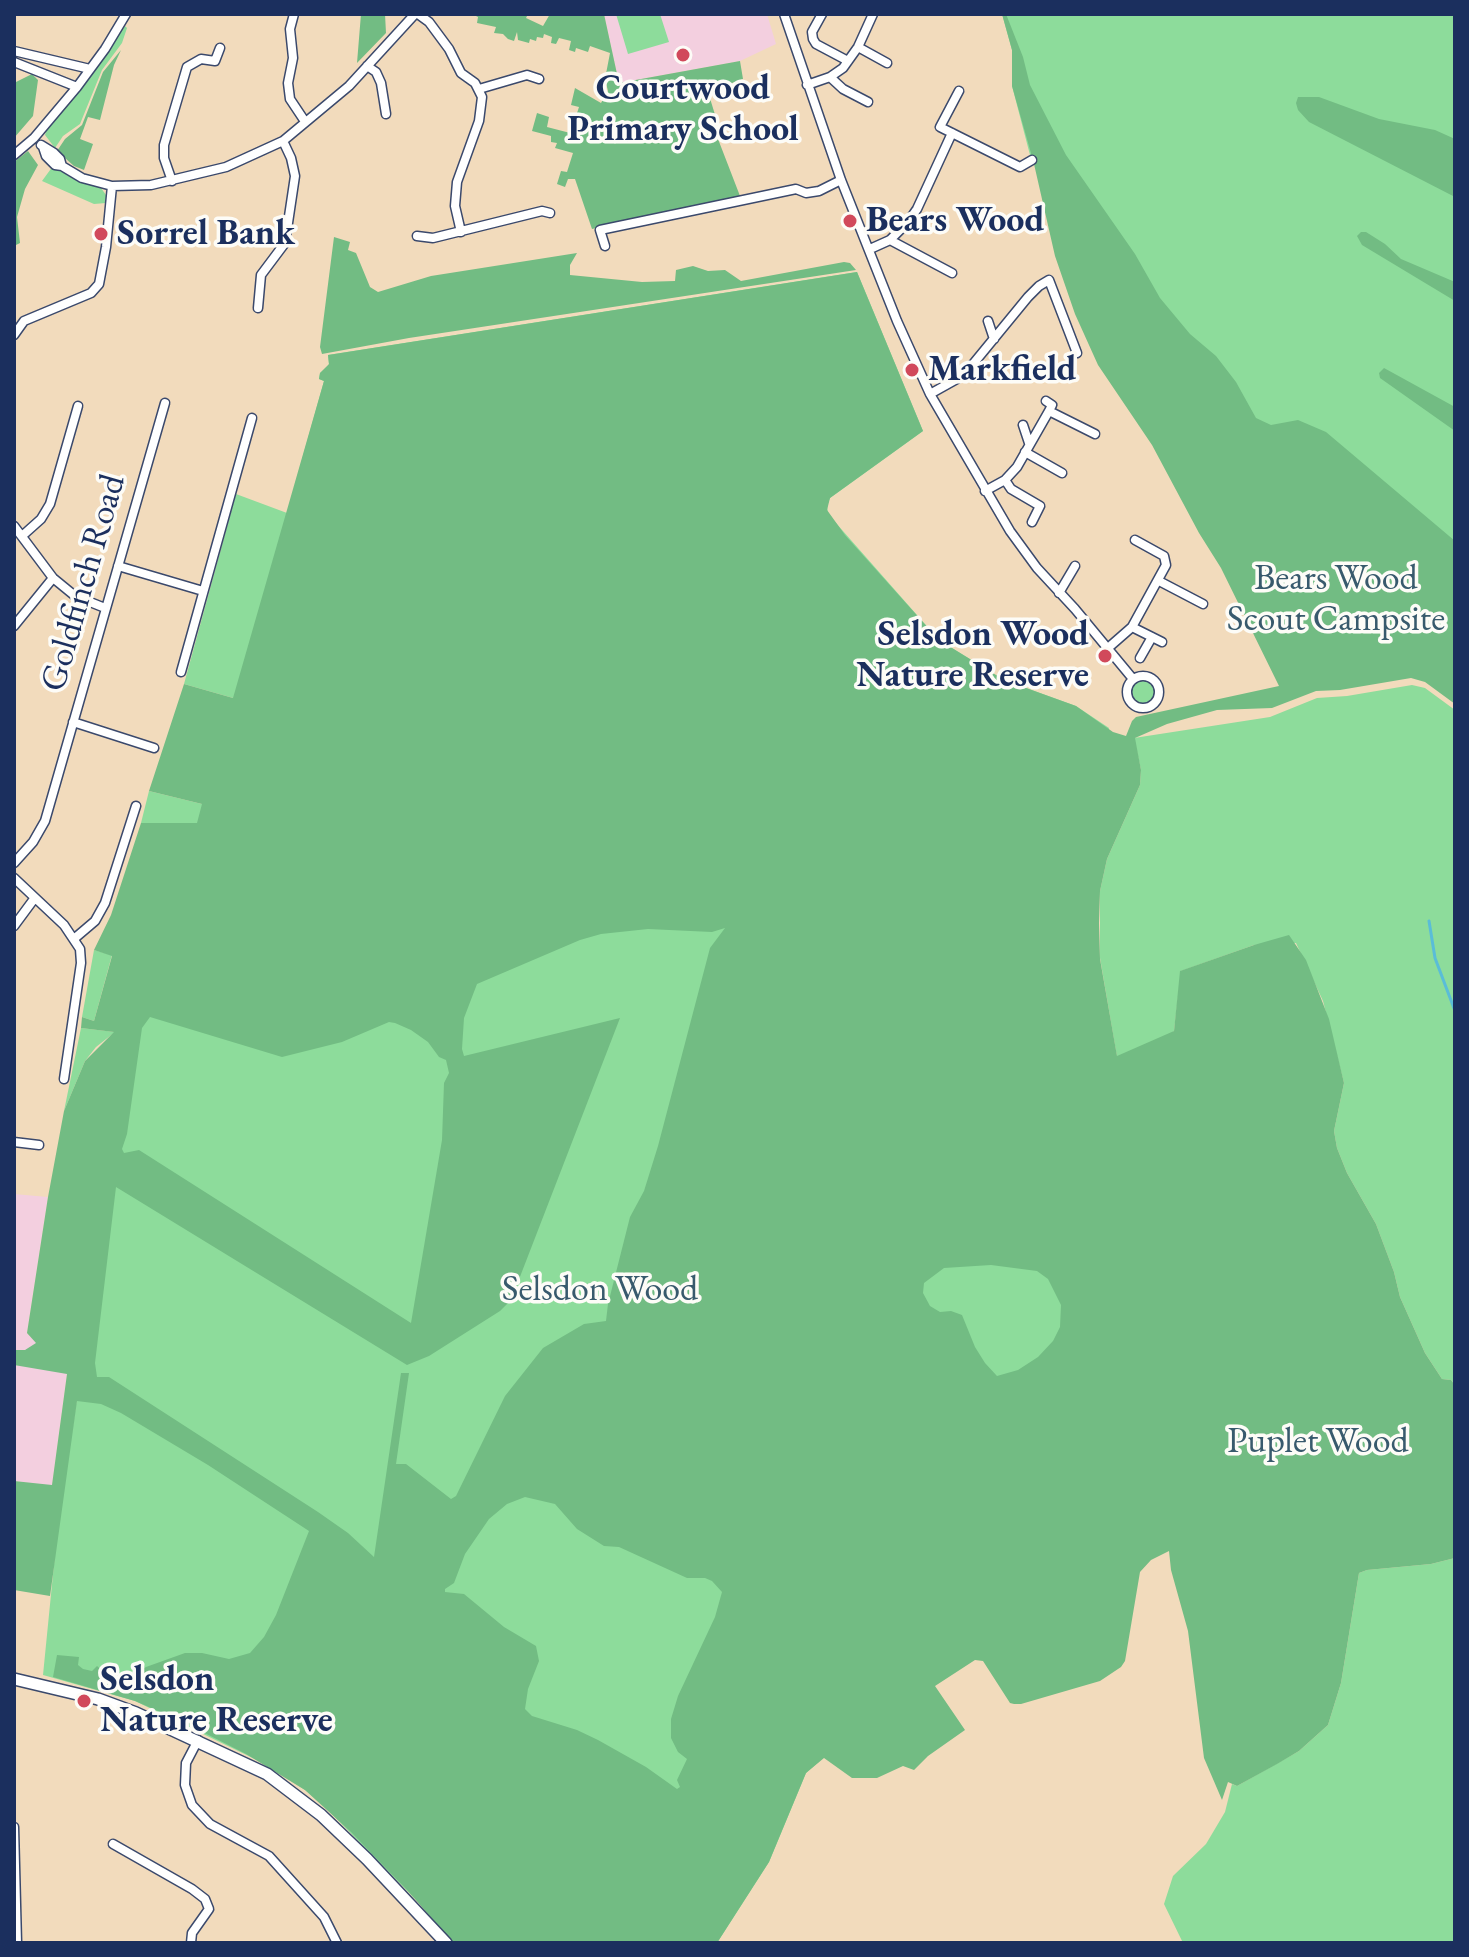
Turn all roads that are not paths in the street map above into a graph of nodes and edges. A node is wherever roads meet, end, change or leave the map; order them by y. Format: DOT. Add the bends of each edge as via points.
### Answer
graph roads {
  1 [pos="126,14"];
  2 [pos="294,14"];
  3 [pos="417,14"];
  4 [pos="784,14"];
  5 [pos="822,14"];
  6 [pos="873,14"];
  7 [pos="858,47"];
  8 [pos="220,48"];
  9 [pos="14,51"];
  10 [pos="848,61"];
  11 [pos="14,62"];
  12 [pos="887,63"];
  13 [pos="367,66"];
  14 [pos="90,69"];
  15 [pos="830,77"];
  16 [pos="539,79"];
  17 [pos="807,85"];
  18 [pos="77,87"];
  19 [pos="479,89"];
  20 [pos="959,91"];
  21 [pos="868,102"];
  22 [pos="386,114"];
  23 [pos="304,120"];
  24 [pos="952,133"];
  25 [pos="34,138"];
  26 [pos="283,141"];
  27 [pos="14,155"];
  28 [pos="1032,160"];
  29 [pos="841,180"];
  30 [pos="172,181"];
  31 [pos="112,186"];
  32 [pos="550,213"];
  33 [pos="461,232"];
  34 [pos="417,236"];
  35 [pos="890,240"];
  36 [pos="605,246"];
  37 [pos="870,249"];
  38 [pos="952,273"];
  39 [pos="258,308"];
  40 [pos="988,321"];
  41 [pos="14,335"];
  42 [pos="994,339"];
  43 [pos="1077,353"];
  44 [pos="930,394"];
  45 [pos="1046,401"];
  46 [pos="165,403"];
  47 [pos="78,406"];
  48 [pos="1049,411"];
  49 [pos="252,418"];
  50 [pos="1023,425"];
  51 [pos="1095,434"];
  52 [pos="1027,447"];
  53 [pos="1062,473"];
  54 [pos="1005,480"];
  55 [pos="985,491"];
  56 [pos="1032,522"];
  57 [pos="14,526"];
  58 [pos="22,536"];
  59 [pos="1135,540"];
  60 [pos="118,566"];
  61 [pos="1075,566"];
  62 [pos="53,578"];
  63 [pos="1159,581"];
  64 [pos="203,591"];
  65 [pos="1059,593"];
  66 [pos="1203,604"];
  67 [pos="105,608"];
  68 [pos="14,626"];
  69 [pos="1132,627"];
  70 [pos="1152,637"];
  71 [pos="1162,642"];
  72 [pos="1108,648"];
  73 [pos="1140,658"];
  74 [pos="181,672"];
  75 [pos="1133,679"];
  76 [pos="73,722"];
  77 [pos="154,748"];
  78 [pos="136,806"];
  79 [pos="14,863"];
  80 [pos="14,878"];
  81 [pos="34,899"];
  82 [pos="14,926"];
  83 [pos="75,938"];
  84 [pos="64,1079"];
  85 [pos="14,1142"];
  86 [pos="39,1145"];
  87 [pos="14,1679"];
  88 [pos="198,1740"];
  89 [pos="14,1827"];
  90 [pos="113,1844"];
  91 [pos="17,1943"];
  92 [pos="191,1943"];
  93 [pos="337,1943"];
  94 [pos="446,1943"];
  1 -- 14 [label="street"];
  2 -- 23 [label="street" via="288,83 290,99"];
  3 -- 13 [label="street"];
  3 -- 19 [label="street" via="429,22 461,73"];
  4 -- 17 [label="street"];
  5 -- 10 [label="street" via="813,39"];
  6 -- 7 [label="street"];
  7 -- 10 [label="street"];
  7 -- 12 [label="street"];
  8 -- 30 [label="street" via="215,61 201,59 187,67 164,145"];
  9 -- 14 [label="street"];
  10 -- 15 [label="street"];
  11 -- 18 [label="street"];
  13 -- 22 [label="street" via="381,83"];
  13 -- 23 [label="street"];
  14 -- 18 [label="street"];
  15 -- 17 [label="street"];
  15 -- 21 [label="street"];
  16 -- 19 [label="street" via="527,75"];
  17 -- 29 [label="street"];
  18 -- 25 [label="street"];
  19 -- 33 [label="street" via="479,121 457,182"];
  20 -- 24 [label="street" via="940,127"];
  23 -- 26 [label="street"];
  24 -- 28 [label="street" via="1020,167"];
  24 -- 35 [label="street" via="917,209"];
  25 -- 27 [label="street"];
  25 -- 31 [label="street" via="55,165"];
  26 -- 30 [label="street" via="226,167"];
  26 -- 39 [label="street" via="295,176 288,225 285,243 261,275"];
  29 -- 36 [label="street" via="819,191 796,189 600,230"];
  29 -- 37 [label="street"];
  30 -- 31 [label="street"];
  31 -- 41 [label="street" via="99,284 91,293 24,321"];
  32 -- 33 [label="street"];
  33 -- 34 [label="street"];
  35 -- 37 [label="street"];
  35 -- 38 [label="street"];
  37 -- 44 [label="street"];
  40 -- 42 [label="street"];
  42 -- 43 [label="street" via="1049,280"];
  42 -- 44 [label="street" via="964,375"];
  44 -- 55 [label="street"];
  45 -- 48 [label="street" via="1052,405"];
  46 -- 60 [label="street, Goldfinch Road"];
  47 -- 58 [label="street" via="50,504"];
  48 -- 51 [label="street"];
  48 -- 52 [label="street"];
  49 -- 64 [label="street"];
  50 -- 52 [label="street"];
  52 -- 53 [label="street"];
  52 -- 54 [label="street"];
  54 -- 55 [label="street"];
  54 -- 56 [label="street" via="1040,506"];
  55 -- 65 [label="street"];
  57 -- 58 [label="street"];
  58 -- 62 [label="street"];
  59 -- 63 [label="street" via="1164,556"];
  60 -- 64 [label="street"];
  60 -- 67 [label="street, Goldfinch Road"];
  61 -- 65 [label="street"];
  62 -- 67 [label="street" via="75,596"];
  62 -- 68 [label="street"];
  63 -- 66 [label="street"];
  63 -- 69 [label="street"];
  64 -- 74 [label="street"];
  65 -- 72 [label="street"];
  67 -- 76 [label="street, Goldfinch Road"];
  69 -- 70 [label="street"];
  69 -- 72 [label="street"];
  70 -- 71 [label="street"];
  70 -- 73 [label="street"];
  72 -- 75 [label="street"];
  75 -- 75 [label="street" via="1153,679 1160,690 1156,702 1145,709 1133,705 1127,694"];
  76 -- 77 [label="street"];
  76 -- 79 [label="street, Goldfinch Road" via="45,821"];
  78 -- 83 [label="street" via="105,903 95,921"];
  80 -- 81 [label="street"];
  81 -- 82 [label="street"];
  81 -- 83 [label="street"];
  83 -- 84 [label="street" via="81,963"];
  85 -- 86 [label="street"];
  87 -- 88 [label="street" via="98,1699"];
  88 -- 93 [label="street" via="186,1763 185,1785 192,1805 210,1824 269,1856 324,1917"];
  88 -- 94 [label="street" via="267,1774 321,1815"];
  89 -- 91 [label="street"];
  90 -- 92 [label="street" via="205,1899 209,1909"];
}
